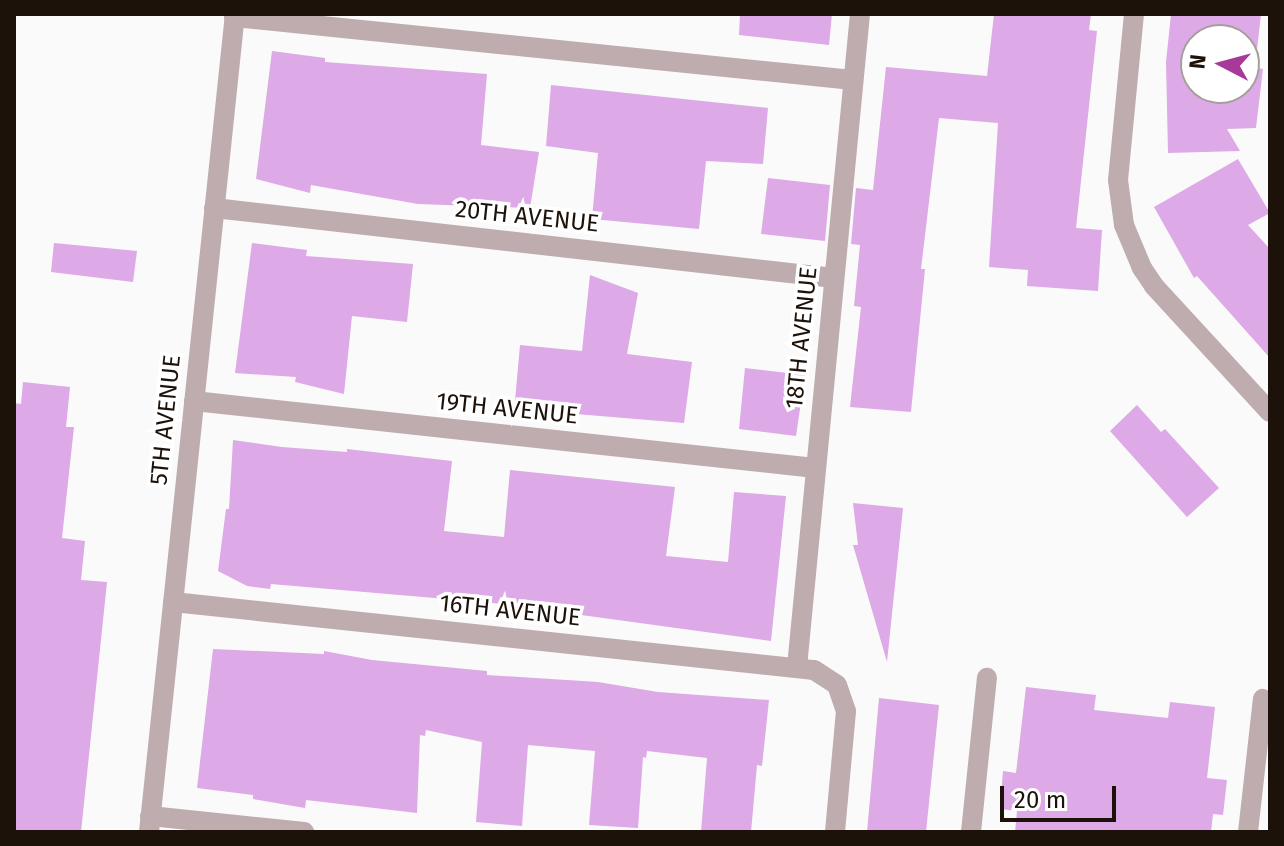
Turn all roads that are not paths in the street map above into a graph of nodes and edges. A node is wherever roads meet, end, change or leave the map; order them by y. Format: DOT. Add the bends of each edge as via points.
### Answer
graph roads {
  1 [pos="860,14"];
  2 [pos="1134,14"];
  3 [pos="234,15"];
  4 [pos="853,80"];
  5 [pos="214,208"];
  6 [pos="834,278"];
  7 [pos="194,401"];
  8 [pos="1270,412"];
  9 [pos="815,468"];
  10 [pos="173,602"];
  11 [pos="797,667"];
  12 [pos="987,678"];
  13 [pos="1263,699"];
  14 [pos="149,824"];
  15 [pos="304,832"];
  16 [pos="835,832"];
  17 [pos="971,832"];
  18 [pos="1248,832"];
  1 -- 4 [label="lane, 18TH AVENUE"];
  2 -- 8 [label="lane" via="1118,180 1124,225 1154,286"];
  3 -- 4 [label="lane"];
  3 -- 5 [label="lane, 5TH AVENUE"];
  4 -- 6 [label="lane, 18TH AVENUE"];
  5 -- 6 [label="lane, 20TH AVENUE"];
  5 -- 7 [label="lane, 5TH AVENUE"];
  6 -- 9 [label="lane, 18TH AVENUE"];
  7 -- 9 [label="lane, 19TH AVENUE"];
  7 -- 10 [label="lane, 5TH AVENUE"];
  9 -- 11 [label="lane, 18TH AVENUE"];
  10 -- 11 [label="lane, 16TH AVENUE"];
  10 -- 14 [label="lane, 5TH AVENUE"];
  11 -- 16 [label="lane, 16TH AVENUE" via="814,670 837,685 846,722"];
  12 -- 17 [label="lane"];
  13 -- 18 [label="lane"];
  14 -- 15 [label="lane"];
}
